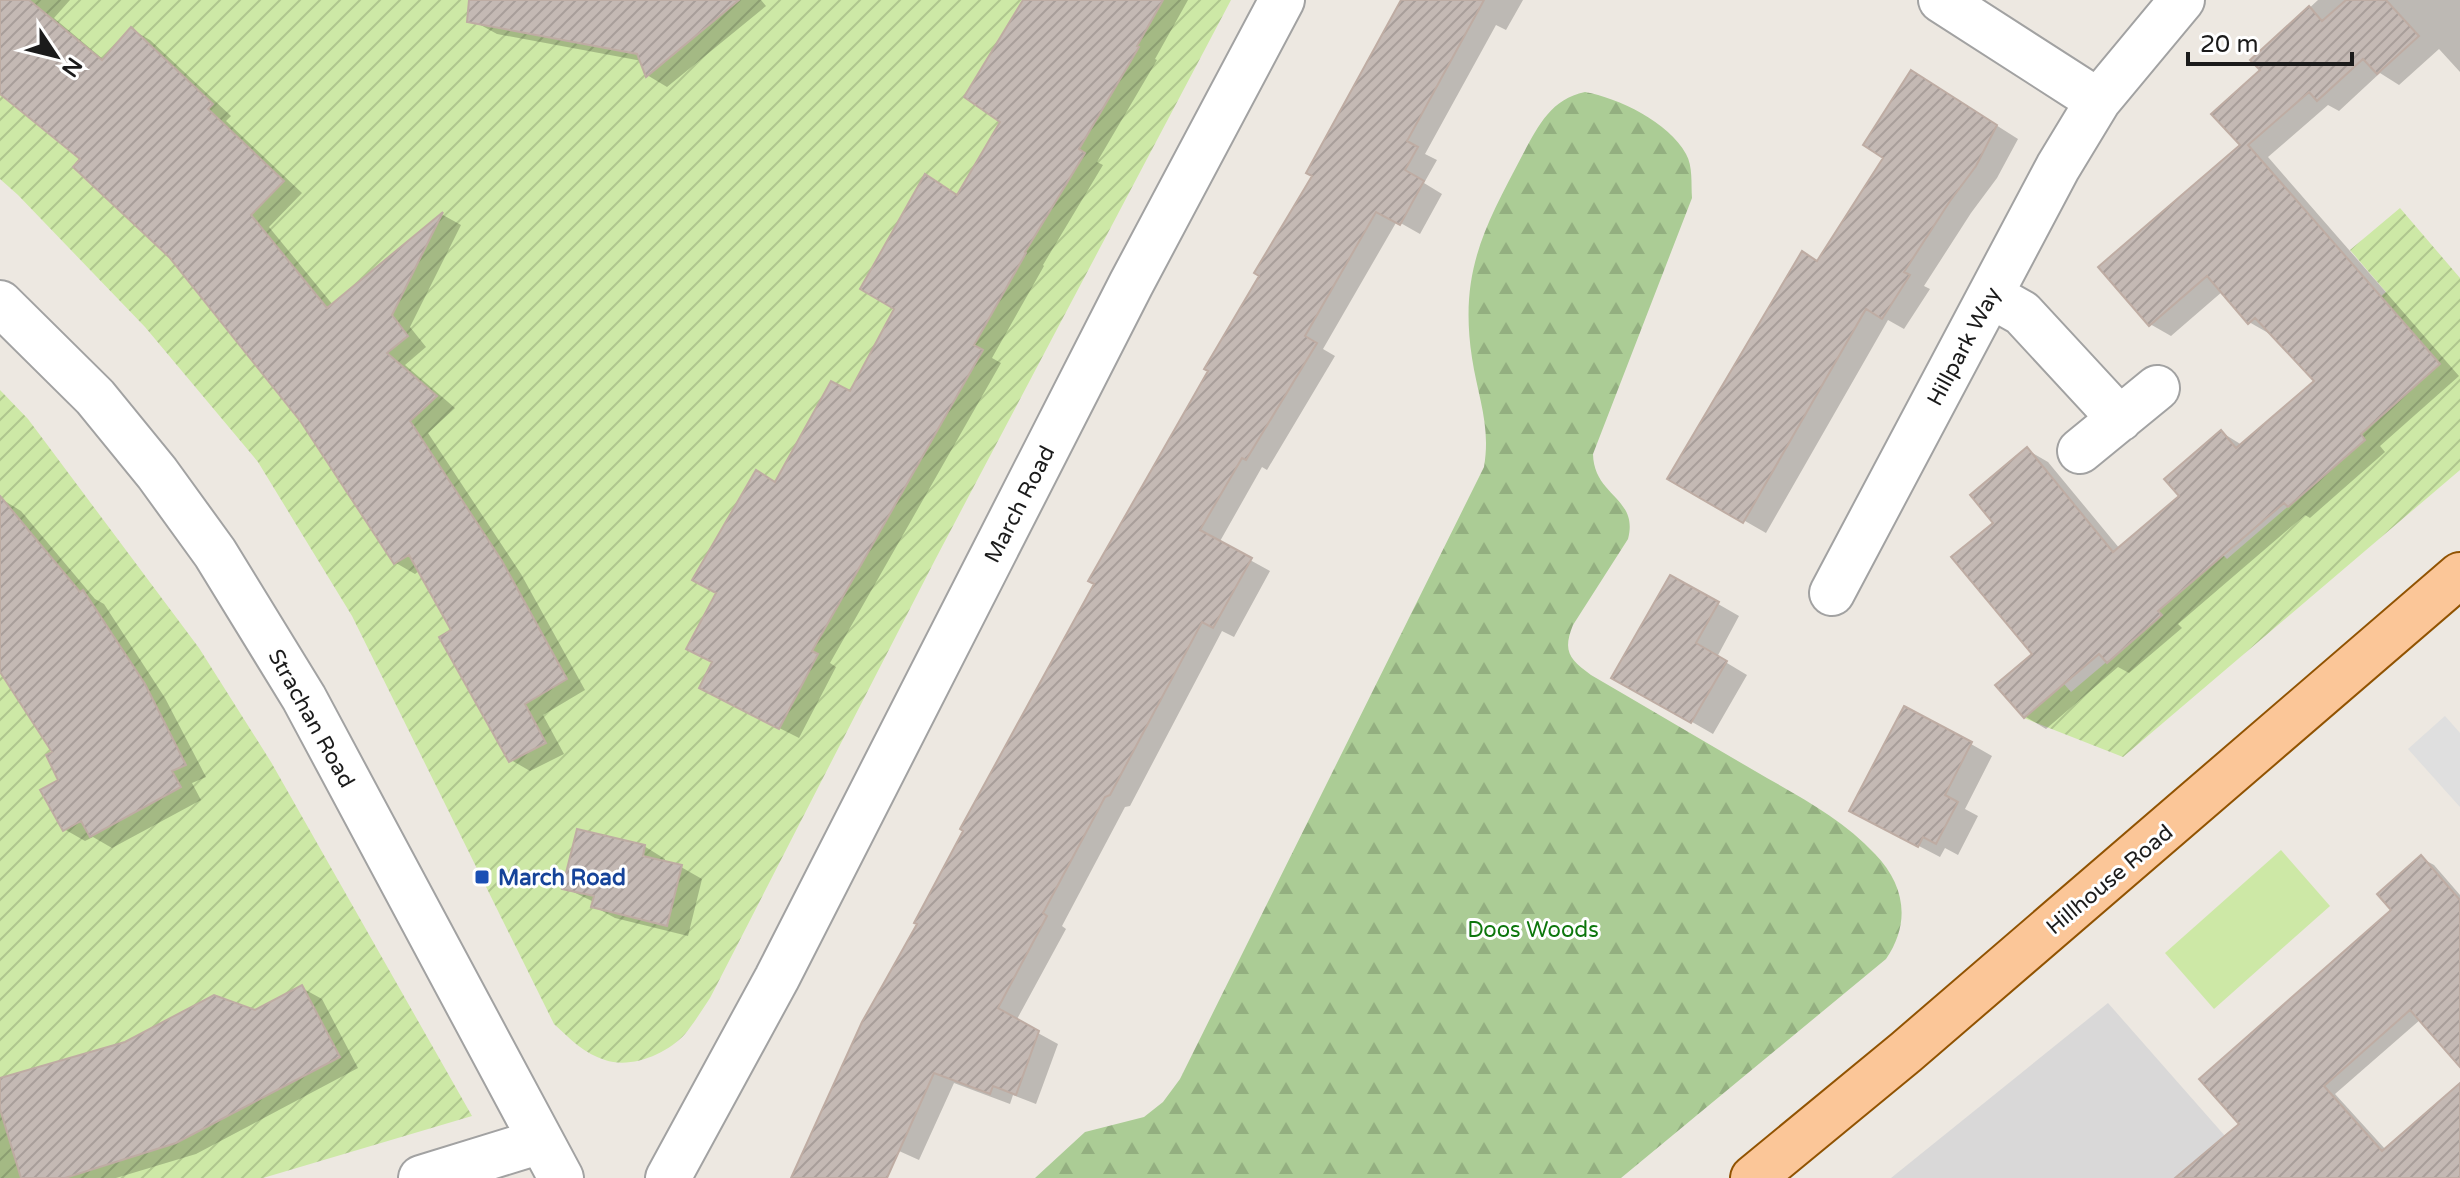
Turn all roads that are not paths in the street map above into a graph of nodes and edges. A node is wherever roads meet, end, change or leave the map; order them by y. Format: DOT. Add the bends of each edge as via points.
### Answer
graph roads {
  1 [pos="1282,0"];
  2 [pos="1941,0"];
  3 [pos="2182,0"];
  4 [pos="2098,101"];
  5 [pos="1990,295"];
  6 [pos="0,303"];
  7 [pos="2157,388"];
  8 [pos="2120,419"];
  9 [pos="2080,451"];
  10 [pos="2460,575"];
  11 [pos="1832,593"];
  12 [pos="551,1160"];
  13 [pos="421,1178"];
  14 [pos="668,1178"];
  15 [pos="1753,1178"];
  1 -- 14 [label="street, March Road" via="777,978"];
  2 -- 4 [label="street"];
  3 -- 4 [label="street, Hillpark Way"];
  4 -- 5 [label="street, Hillpark Way"];
  5 -- 8 [label="street" via="2022,313"];
  5 -- 11 [label="street, Hillpark Way"];
  6 -- 12 [label="street, Strachan Road" via="95,397 215,553 304,698"];
  7 -- 8 [label="street"];
  8 -- 9 [label="street"];
  10 -- 15 [label="main road, Hillhouse Road"];
  12 -- 13 [label="street"];
}
